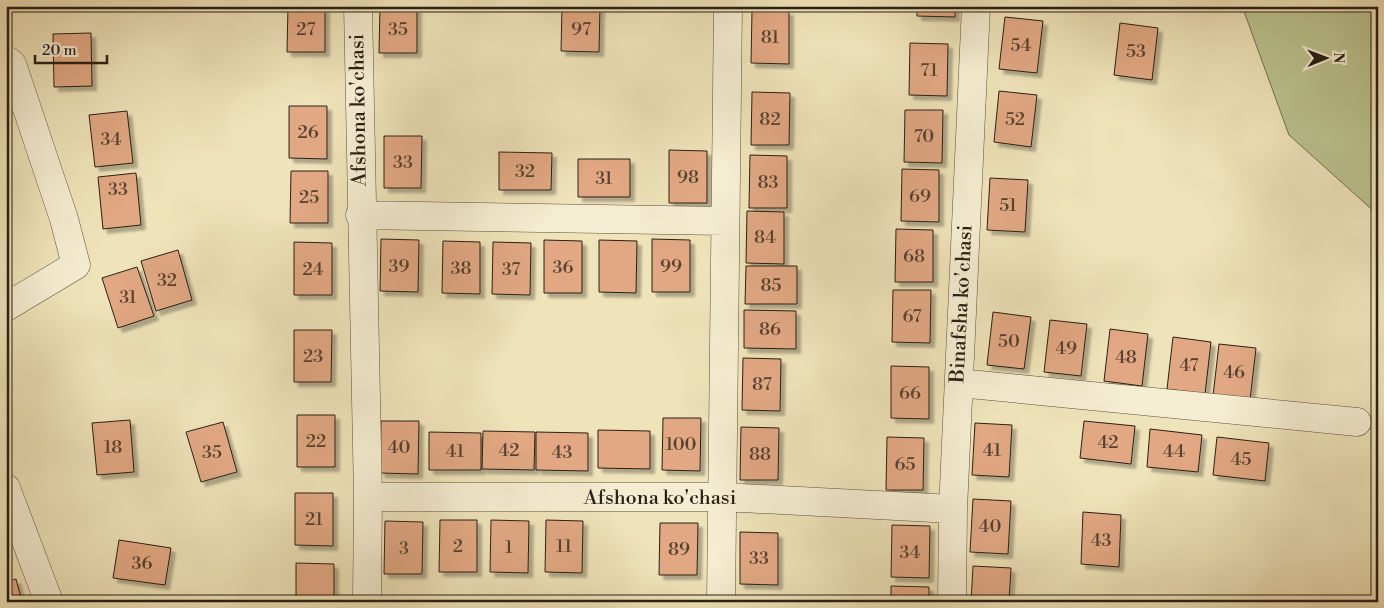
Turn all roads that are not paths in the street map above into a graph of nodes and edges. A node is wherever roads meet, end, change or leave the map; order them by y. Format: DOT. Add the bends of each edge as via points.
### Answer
graph roads {
  1 [pos="358,6"];
  2 [pos="728,6"];
  3 [pos="976,6"];
  4 [pos="6,60"];
  5 [pos="360,215"];
  6 [pos="725,221"];
  7 [pos="6,307"];
  8 [pos="959,383"];
  9 [pos="1356,422"];
  10 [pos="6,488"];
  11 [pos="368,497"];
  12 [pos="722,498"];
  13 [pos="953,509"];
  14 [pos="49,602"];
  15 [pos="368,602"];
  16 [pos="721,602"];
  17 [pos="952,602"];
  1 -- 5 [label="street, Afshona ko'chasi"];
  2 -- 6 [label="street"];
  3 -- 8 [label="street, Binafsha ko'chasi"];
  4 -- 7 [label="street" via="12,64 64,219 76,265"];
  5 -- 6 [label="street, Afshona ko'chasi"];
  5 -- 11 [label="street, Afshona ko'chasi"];
  6 -- 12 [label="street"];
  8 -- 9 [label="street"];
  8 -- 13 [label="street, Binafsha ko'chasi"];
  10 -- 14 [label="street"];
  11 -- 12 [label="street, Afshona ko'chasi"];
  11 -- 15 [label="street, Afshona ko'chasi"];
  12 -- 13 [label="street, Afshona ko'chasi"];
  12 -- 16 [label="street"];
  13 -- 17 [label="street, Binafsha ko'chasi"];
}
